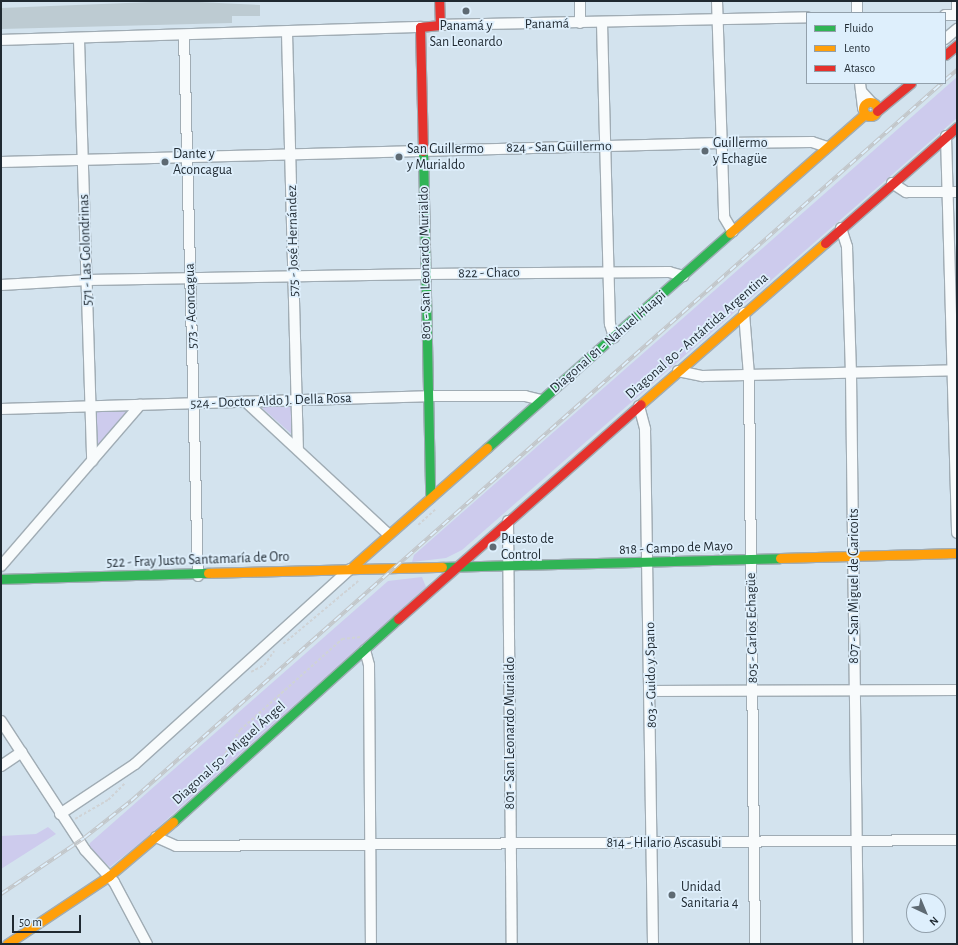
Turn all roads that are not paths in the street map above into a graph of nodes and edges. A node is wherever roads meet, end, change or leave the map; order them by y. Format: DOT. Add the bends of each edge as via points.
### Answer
graph roads {
  1 [pos="439,1"];
  2 [pos="580,1"];
  3 [pos="717,1"];
  4 [pos="856,1"];
  5 [pos="956,1"];
  6 [pos="857,12"];
  7 [pos="946,15"];
  8 [pos="957,15"];
  9 [pos="806,17"];
  10 [pos="718,19"];
  11 [pos="580,23"];
  12 [pos="602,23"];
  13 [pos="440,25"];
  14 [pos="420,27"];
  15 [pos="957,29"];
  16 [pos="287,33"];
  17 [pos="184,35"];
  18 [pos="946,38"];
  19 [pos="957,38"];
  20 [pos="1,40"];
  21 [pos="79,40"];
  22 [pos="957,45"];
  23 [pos="946,47"];
  24 [pos="946,54"];
  25 [pos="897,84"];
  26 [pos="909,84"];
  27 [pos="860,87"];
  28 [pos="874,105"];
  29 [pos="864,111"];
  30 [pos="957,127"];
  31 [pos="946,136"];
  32 [pos="721,143"];
  33 [pos="606,146"];
  34 [pos="827,147"];
  35 [pos="423,150"];
  36 [pos="291,154"];
  37 [pos="188,158"];
  38 [pos="83,159"];
  39 [pos="1,162"];
  40 [pos="892,183"];
  41 [pos="952,192"];
  42 [pos="841,228"];
  43 [pos="733,232"];
  44 [pos="609,272"];
  45 [pos="426,274"];
  46 [pos="294,276"];
  47 [pos="683,276"];
  48 [pos="190,279"];
  49 [pos="88,280"];
  50 [pos="1,285"];
  51 [pos="744,313"];
  52 [pos="614,337"];
  53 [pos="955,370"];
  54 [pos="678,371"];
  55 [pos="851,374"];
  56 [pos="749,375"];
  57 [pos="428,396"];
  58 [pos="541,400"];
  59 [pos="297,401"];
  60 [pos="246,402"];
  61 [pos="194,404"];
  62 [pos="140,405"];
  63 [pos="91,406"];
  64 [pos="639,406"];
  65 [pos="1,409"];
  66 [pos="298,448"];
  67 [pos="92,461"];
  68 [pos="430,498"];
  69 [pos="508,521"];
  70 [pos="957,533"];
  71 [pos="388,534"];
  72 [pos="957,553"];
  73 [pos="855,557"];
  74 [pos="751,559"];
  75 [pos="649,562"];
  76 [pos="1,566"];
  77 [pos="509,566"];
  78 [pos="395,567"];
  79 [pos="456,567"];
  80 [pos="350,569"];
  81 [pos="198,576"];
  82 [pos="1,579"];
  83 [pos="365,650"];
  84 [pos="957,690"];
  85 [pos="652,691"];
  86 [pos="855,691"];
  87 [pos="754,692"];
  88 [pos="1,721"];
  89 [pos="22,752"];
  90 [pos="1,766"];
  91 [pos="60,814"];
  92 [pos="156,836"];
  93 [pos="957,840"];
  94 [pos="857,841"];
  95 [pos="511,842"];
  96 [pos="652,842"];
  97 [pos="754,843"];
  98 [pos="371,845"];
  99 [pos="109,876"];
  100 [pos="7,944"];
  101 [pos="147,944"];
  102 [pos="370,944"];
  103 [pos="512,944"];
  104 [pos="653,944"];
  105 [pos="755,944"];
  106 [pos="858,944"];
  1 -- 13 [label="street"];
  2 -- 11 [label="street"];
  3 -- 10 [label="street"];
  4 -- 6 [label="street"];
  5 -- 8 [label="street"];
  7 -- 8 [label="street"];
  9 -- 10 [label="street, Panamá"];
  10 -- 12 [label="street, Panamá"];
  10 -- 32 [label="street"];
  11 -- 12 [label="street, Panamá"];
  11 -- 13 [label="street, Panamá"];
  12 -- 33 [label="street"];
  13 -- 14 [label="street, Panamá"];
  14 -- 16 [label="street, Panamá"];
  14 -- 35 [label="street, 801 - San Leonardo Murialdo"];
  15 -- 18 [label="street"];
  16 -- 17 [label="street, Panamá"];
  16 -- 36 [label="street, 575 - José Hernández"];
  17 -- 21 [label="street, Panamá"];
  17 -- 37 [label="street, 573 - Aconcagua"];
  19 -- 23 [label="street"];
  20 -- 21 [label="street, Panamá"];
  21 -- 38 [label="street, 571 - Las Golondrinas"];
  22 -- 24 [label="street"];
  25 -- 28 [label="street"];
  26 -- 28 [label="street"];
  27 -- 28 [label="street"];
  27 -- 29 [label="street"];
  28 -- 29 [label="street" via="872,116"];
  29 -- 34 [label="street, Diagonal 81 - Nahuel Huapi"];
  30 -- 31 [label="street, Diagonal 80 - Antártida Argentina"];
  31 -- 40 [label="street, Diagonal 80 - Antártida Argentina"];
  31 -- 41 [label="street"];
  32 -- 33 [label="street, 824 - San Guillermo"];
  32 -- 34 [label="street, 824 - San Guillermo" via="812,142"];
  32 -- 43 [label="street" via="724,217"];
  33 -- 35 [label="street, 824 - San Guillermo"];
  33 -- 44 [label="street"];
  34 -- 43 [label="street, Diagonal 81 - Nahuel Huapi"];
  35 -- 36 [label="street, 824 - San Guillermo"];
  35 -- 45 [label="street, 801 - San Leonardo Murialdo"];
  36 -- 37 [label="street, 824 - San Guillermo"];
  36 -- 46 [label="street, 575 - José Hernández"];
  37 -- 38 [label="street, 824 - San Guillermo"];
  37 -- 48 [label="street, 573 - Aconcagua"];
  38 -- 39 [label="street, 824 - San Guillermo"];
  38 -- 49 [label="street, 571 - Las Golondrinas"];
  40 -- 41 [label="street" via="906,192"];
  40 -- 42 [label="street, Diagonal 80 - Antártida Argentina"];
  41 -- 53 [label="street"];
  42 -- 51 [label="street, Diagonal 80 - Antártida Argentina"];
  42 -- 55 [label="street, 807 - San Miguel de Garicoits" via="847,247"];
  43 -- 47 [label="street, Diagonal 81 - Nahuel Huapi"];
  44 -- 45 [label="street, 822 - Chaco"];
  44 -- 47 [label="street, 822 - Chaco" via="670,272"];
  44 -- 52 [label="street" via="610,324"];
  45 -- 46 [label="street, 822 - Chaco"];
  45 -- 57 [label="street, 801 - San Leonardo Murialdo"];
  46 -- 48 [label="street, 822 - Chaco"];
  46 -- 59 [label="street, 575 - José Hernández"];
  47 -- 52 [label="street, Diagonal 81 - Nahuel Huapi"];
  48 -- 49 [label="street, 822 - Chaco"];
  48 -- 61 [label="street, 573 - Aconcagua"];
  49 -- 50 [label="street, 822 - Chaco"];
  49 -- 63 [label="street, 571 - Las Golondrinas"];
  51 -- 54 [label="street, Diagonal 80 - Antártida Argentina"];
  51 -- 56 [label="street, 805 - Carlos Echagüe"];
  52 -- 58 [label="street, Diagonal 81 - Nahuel Huapi"];
  53 -- 55 [label="street"];
  53 -- 70 [label="street"];
  54 -- 56 [label="street" via="702,376"];
  54 -- 64 [label="street, Diagonal 80 - Antártida Argentina"];
  55 -- 56 [label="street"];
  55 -- 73 [label="street, 807 - San Miguel de Garicoits"];
  56 -- 74 [label="street, 805 - Carlos Echagüe"];
  57 -- 58 [label="street, 524 - Doctor Aldo J. Della Rosa" via="525,396"];
  57 -- 59 [label="street, 524 - Doctor Aldo J. Della Rosa"];
  57 -- 68 [label="street, 801 - San Leonardo Murialdo"];
  58 -- 68 [label="street, Diagonal 81 - Nahuel Huapi"];
  59 -- 60 [label="street, 524 - Doctor Aldo J. Della Rosa"];
  59 -- 66 [label="street, 575 - José Hernández"];
  60 -- 61 [label="street, 524 - Doctor Aldo J. Della Rosa"];
  60 -- 66 [label="street"];
  61 -- 62 [label="street, 524 - Doctor Aldo J. Della Rosa"];
  61 -- 81 [label="street, 573 - Aconcagua"];
  62 -- 63 [label="street, 524 - Doctor Aldo J. Della Rosa"];
  62 -- 67 [label="street"];
  63 -- 65 [label="street, 524 - Doctor Aldo J. Della Rosa"];
  63 -- 67 [label="street, 571 - Las Golondrinas"];
  64 -- 69 [label="street, Diagonal 80 - Antártida Argentina"];
  64 -- 75 [label="street, 803 - Guido y Spano" via="645,429"];
  66 -- 71 [label="street"];
  67 -- 76 [label="street"];
  68 -- 71 [label="street, Diagonal 81 - Nahuel Huapi"];
  69 -- 77 [label="street, 801 - San Leonardo Murialdo"];
  69 -- 79 [label="street, Diagonal 80 - Antártida Argentina"];
  71 -- 80 [label="street, Diagonal 81 - Nahuel Huapi"];
  72 -- 73 [label="street, 818 - Campo de Mayo"];
  73 -- 74 [label="street, 818 - Campo de Mayo"];
  73 -- 86 [label="street, 807 - San Miguel de Garicoits"];
  74 -- 75 [label="street, 818 - Campo de Mayo"];
  74 -- 87 [label="street, 805 - Carlos Echagüe"];
  75 -- 77 [label="street, 818 - Campo de Mayo"];
  75 -- 85 [label="street, 803 - Guido y Spano"];
  77 -- 79 [label="street, 818 - Campo de Mayo"];
  77 -- 95 [label="street, 801 - San Leonardo Murialdo"];
  78 -- 79 [label="street, 818 - Campo de Mayo"];
  78 -- 80 [label="street, 522 - Fray Justo Santamaría de Oro"];
  79 -- 83 [label="street, Diagonal 50 - Miguel Ángel"];
  80 -- 81 [label="street, 522 - Fray Justo Santamaría de Oro"];
  80 -- 91 [label="street" via="135,764"];
  81 -- 82 [label="street, 522 - Fray Justo Santamaría de Oro"];
  83 -- 92 [label="street, Diagonal 50 - Miguel Ángel"];
  83 -- 98 [label="street" via="369,665"];
  84 -- 86 [label="street"];
  85 -- 87 [label="street"];
  85 -- 96 [label="street, 803 - Guido y Spano"];
  86 -- 87 [label="street"];
  86 -- 94 [label="street, 807 - San Miguel de Garicoits"];
  87 -- 97 [label="street, 805 - Carlos Echagüe"];
  88 -- 89 [label="street"];
  89 -- 90 [label="street"];
  89 -- 91 [label="street"];
  91 -- 99 [label="street" via="90,857"];
  92 -- 98 [label="street, 814 - Hilario Ascasubi" via="176,846"];
  92 -- 99 [label="street, Diagonal 50 - Miguel Ángel"];
  93 -- 94 [label="street, 814 - Hilario Ascasubi"];
  94 -- 97 [label="street, 814 - Hilario Ascasubi"];
  94 -- 106 [label="street, 807 - San Miguel de Garicoits"];
  95 -- 96 [label="street, 814 - Hilario Ascasubi"];
  95 -- 98 [label="street, 814 - Hilario Ascasubi"];
  95 -- 103 [label="street, 801 - San Leonardo Murialdo"];
  96 -- 97 [label="street, 814 - Hilario Ascasubi"];
  96 -- 104 [label="street, 803 - Guido y Spano"];
  97 -- 105 [label="street, 805 - Carlos Echagüe"];
  98 -- 102 [label="street"];
  99 -- 100 [label="street, Diagonal 50 - Miguel Ángel"];
  99 -- 101 [label="street"];
}
